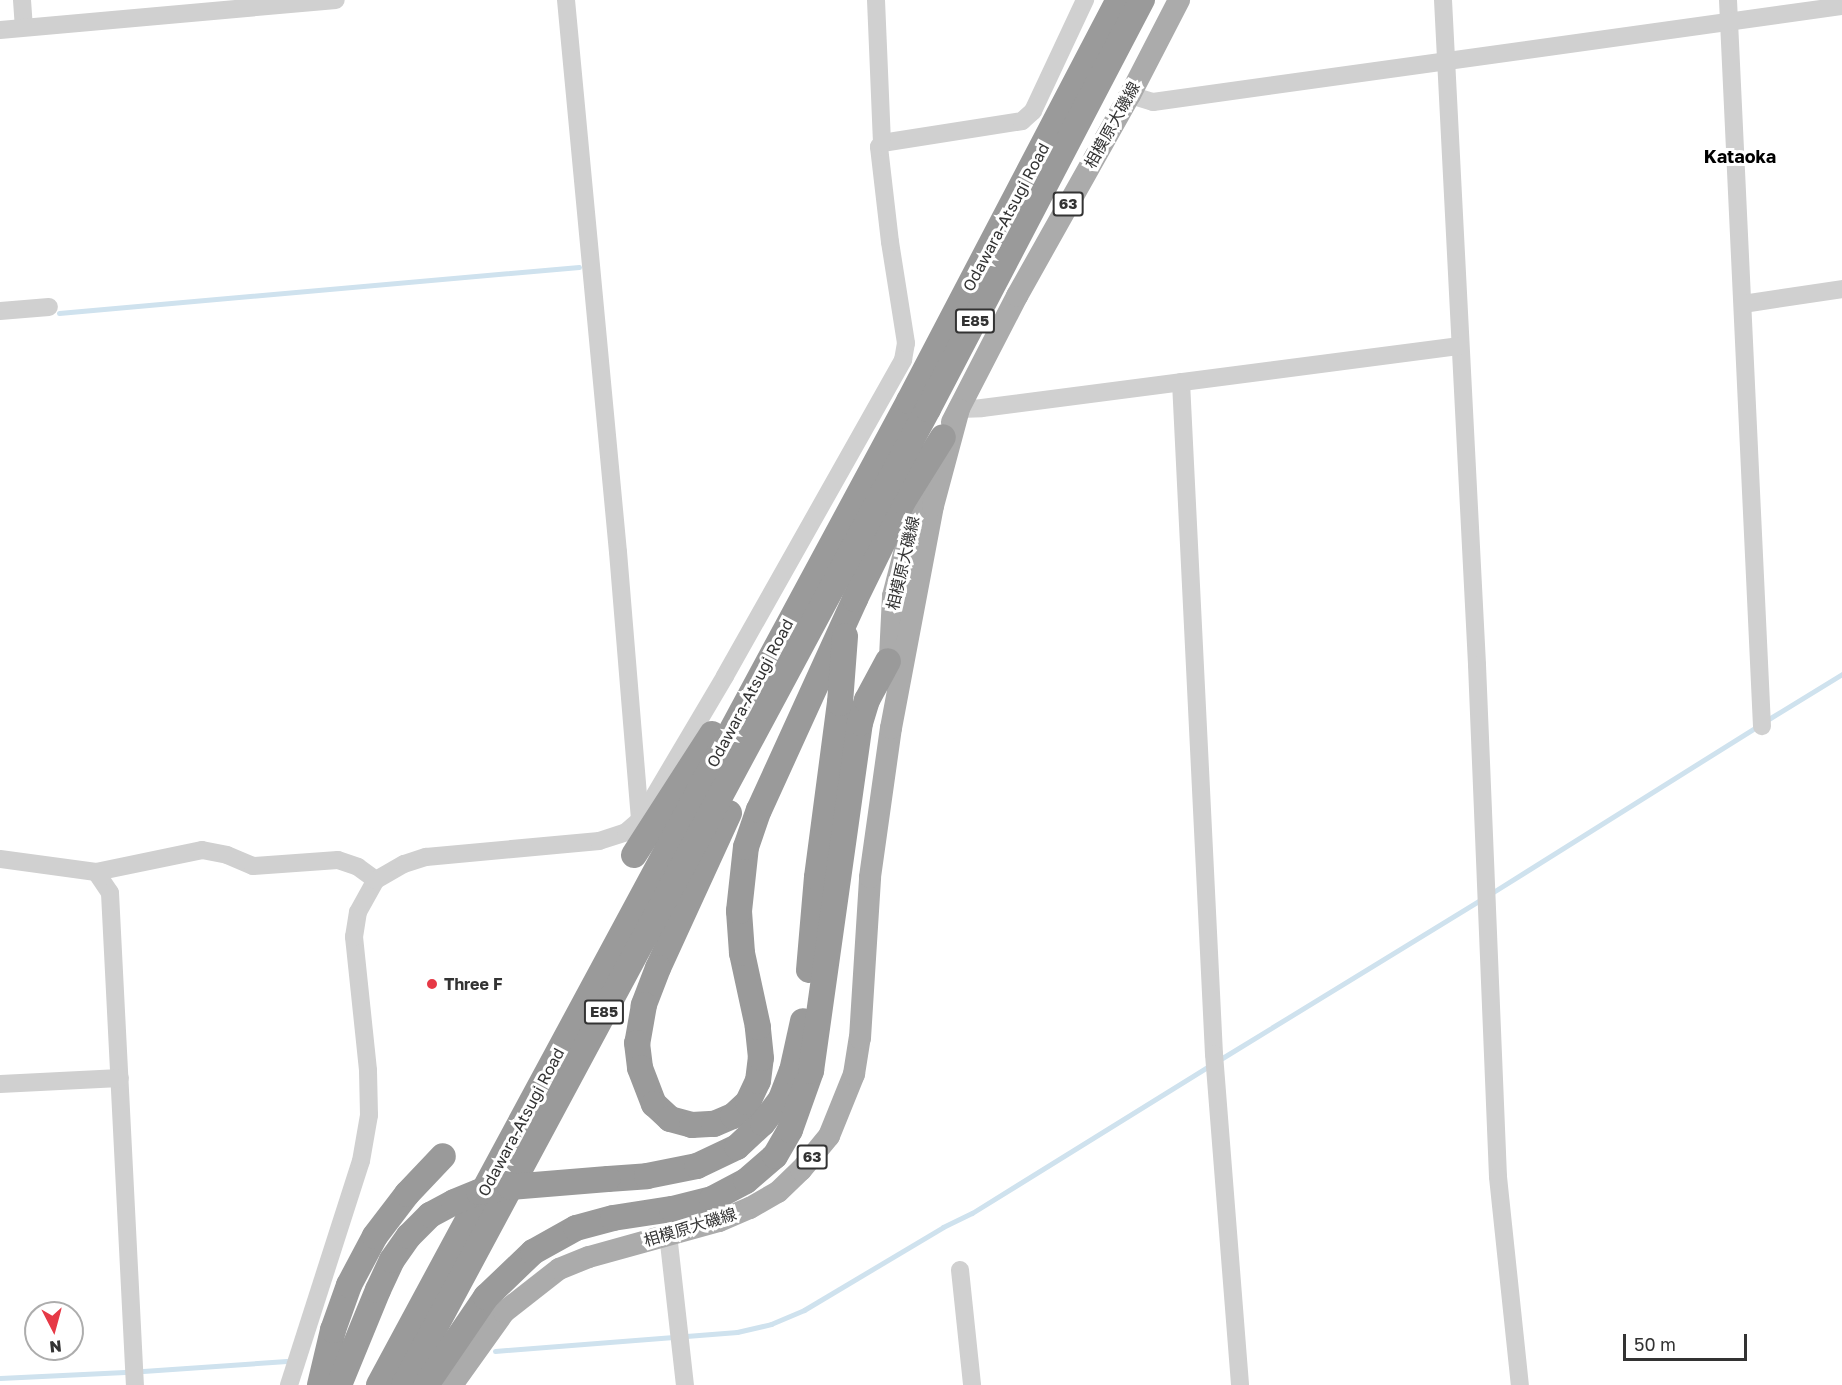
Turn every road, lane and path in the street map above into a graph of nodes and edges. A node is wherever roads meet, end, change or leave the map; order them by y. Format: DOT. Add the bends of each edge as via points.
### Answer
graph roads {
  1 [pos="22,0"];
  2 [pos="336,0"];
  3 [pos="566,0"];
  4 [pos="876,0"];
  5 [pos="1085,0"];
  6 [pos="1119,0"];
  7 [pos="1142,0"];
  8 [pos="1179,0"];
  9 [pos="1443,0"];
  10 [pos="1728,0"];
  11 [pos="1842,6"];
  12 [pos="1729,21"];
  13 [pos="24,27"];
  14 [pos="0,30"];
  15 [pos="1446,60"];
  16 [pos="1130,95"];
  17 [pos="882,142"];
  18 [pos="1842,289"];
  19 [pos="1743,304"];
  20 [pos="49,307"];
  21 [pos="0,311"];
  22 [pos="1460,346"];
  23 [pos="1181,382"];
  24 [pos="959,409"];
  25 [pos="943,437"];
  26 [pos="933,506"];
  27 [pos="855,599"];
  28 [pos="794,635"];
  29 [pos="888,661"];
  30 [pos="1762,721"];
  31 [pos="891,728"];
  32 [pos="640,820"];
  33 [pos="634,855"];
  34 [pos="0,859"];
  35 [pos="96,872"];
  36 [pos="376,880"];
  37 [pos="120,1078"];
  38 [pos="0,1084"];
  39 [pos="443,1156"];
  40 [pos="668,1234"];
  41 [pos="960,1270"];
  42 [pos="291,1380"];
  43 [pos="135,1385"];
  44 [pos="320,1385"];
  45 [pos="339,1385"];
  46 [pos="379,1385"];
  47 [pos="404,1385"];
  48 [pos="426,1385"];
  49 [pos="452,1385"];
  50 [pos="685,1385"];
  51 [pos="972,1385"];
  52 [pos="1240,1385"];
  53 [pos="1520,1385"];
  1 -- 13 [label="street"];
  2 -- 13 [label="street"];
  3 -- 32 [label="street"];
  4 -- 17 [label="street"];
  5 -- 17 [label="street" via="1033,111 1022,121"];
  6 -- 28 [label="highway, Odawara-Atsugi Road / E85" via="909,401"];
  7 -- 28 [label="highway, Odawara-Atsugi Road / E85" via="1041,196"];
  8 -- 16 [label="main road, 相模原大磯線 / 63"];
  9 -- 15 [label="street"];
  10 -- 12 [label="street"];
  11 -- 12 [label="street"];
  12 -- 15 [label="street"];
  12 -- 19 [label="street"];
  13 -- 14 [label="street"];
  15 -- 16 [label="street" via="1153,102"];
  15 -- 22 [label="street"];
  16 -- 24 [label="main road, 相模原大磯線 / 63" via="1017,296"];
  17 -- 32 [label="street" via="879,147 890,242 906,343 903,360"];
  18 -- 19 [label="street"];
  19 -- 30 [label="street"];
  20 -- 21 [label="street"];
  22 -- 23 [label="street"];
  22 -- 53 [label="street" via="1498,1176"];
  23 -- 24 [label="street"];
  23 -- 52 [label="street" via="1214,1054"];
  24 -- 25 [label="main road, 相模原大磯線 / 63"];
  24 -- 26 [label="main road, 相模原大磯線 / 63"];
  25 -- 27 [label="highway" via="903,501"];
  25 -- 29 [label="main road, 相模原大磯線 / 63" via="917,503 892,596"];
  26 -- 29 [label="main road, 63" via="917,552 899,641"];
  26 -- 31 [label="main road, 相模原大磯線 / 63"];
  27 -- 28 [label="highway" via="746,847 739,910 742,953 758,1027 758,1081 748,1102 733,1116 714,1124 692,1125 670,1119 654,1104 646,1089 637,1042 644,1005 684,908 771,723"];
  27 -- 45 [label="highway, bridge" via="845,638 801,1033 781,1099 737,1147 697,1166 647,1176 479,1192 430,1215 392,1260"];
  28 -- 33 [label="highway" via="729,707"];
  28 -- 46 [label="highway, Odawara-Atsugi Road / E85" via="623,932"];
  28 -- 47 [label="highway, Odawara-Atsugi Road / E85"];
  29 -- 31 [label="main road, 相模原大磯線 / 63"];
  29 -- 48 [label="highway" via="867,700 860,723 811,1071 790,1130 775,1156 746,1181 712,1198 576,1228 533,1252 486,1297"];
  31 -- 40 [label="main road, 相模原大磯線 / 63" via="870,877 860,1038 845,1102 829,1136 778,1192 719,1221"];
  32 -- 36 [label="street" via="626,832 599,841 426,857"];
  34 -- 35 [label="street"];
  35 -- 36 [label="street" via="202,850 253,866 338,860 358,867"];
  35 -- 37 [label="street" via="110,893"];
  36 -- 42 [label="street" via="358,912 354,937 369,1115 363,1149"];
  37 -- 38 [label="street"];
  37 -- 43 [label="street"];
  39 -- 44 [label="highway" via="375,1236 336,1321"];
  40 -- 49 [label="main road, 相模原大磯線 / 63" via="559,1269 504,1312"];
  40 -- 50 [label="street"];
  41 -- 51 [label="street"];
}
